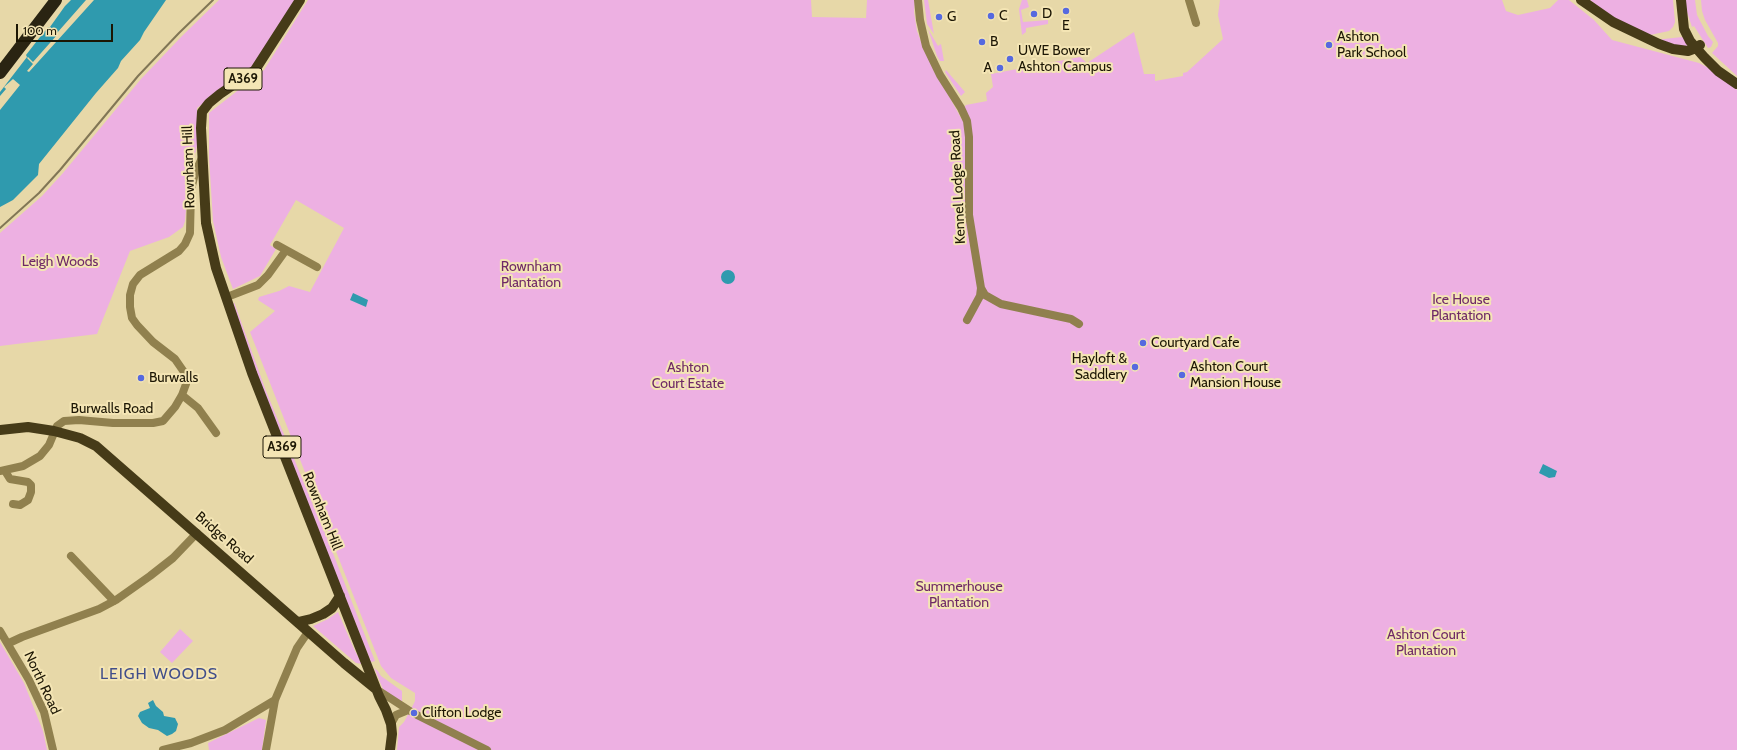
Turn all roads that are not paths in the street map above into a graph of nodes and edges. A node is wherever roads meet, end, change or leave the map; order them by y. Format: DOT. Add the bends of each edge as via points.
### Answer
graph roads {
  1 [pos="56,0"];
  2 [pos="300,0"];
  3 [pos="918,0"];
  4 [pos="1189,0"];
  5 [pos="1581,0"];
  6 [pos="1681,0"];
  7 [pos="1196,23"];
  8 [pos="1698,47"];
  9 [pos="0,74"];
  10 [pos="1736,83"];
  11 [pos="202,158"];
  12 [pos="277,245"];
  13 [pos="286,250"];
  14 [pos="317,267"];
  15 [pos="981,288"];
  16 [pos="227,297"];
  17 [pos="967,320"];
  18 [pos="1080,324"];
  19 [pos="182,395"];
  20 [pos="42,429"];
  21 [pos="0,430"];
  22 [pos="54,431"];
  23 [pos="216,433"];
  24 [pos="0,434"];
  25 [pos="2,471"];
  26 [pos="18,507"];
  27 [pos="197,533"];
  28 [pos="71,556"];
  29 [pos="340,596"];
  30 [pos="114,601"];
  31 [pos="298,622"];
  32 [pos="0,631"];
  33 [pos="308,632"];
  34 [pos="9,644"];
  35 [pos="378,693"];
  36 [pos="275,700"];
  37 [pos="412,712"];
  38 [pos="391,724"];
  39 [pos="390,749"];
  40 [pos="53,750"];
  41 [pos="163,750"];
  42 [pos="266,750"];
  43 [pos="487,750"];
  1 -- 9 [label="highway"];
  2 -- 11 [label="main road, Rownham Hill / A369" via="255,70 220,94 202,112"];
  3 -- 15 [label="street, Kennel Lodge Road" via="926,46 967,120 969,215"];
  4 -- 7 [label="street"];
  5 -- 8 [label="main road" via="1613,22 1648,39 1673,49 1688,50"];
  6 -- 8 [label="main road" via="1683,19"];
  8 -- 10 [label="main road" via="1718,71"];
  11 -- 16 [label="main road, Rownham Hill / A369" via="206,223 216,268"];
  11 -- 19 [label="street, Burwalls Road" via="191,190 190,233 185,244 179,251 140,275 130,294 132,318 153,342 175,359 184,372 186,384"];
  12 -- 13 [label="street"];
  13 -- 14 [label="street"];
  13 -- 16 [label="street" via="258,285"];
  15 -- 17 [label="street, Kennel Lodge Road" via="980,296"];
  15 -- 18 [label="street" via="985,295 1001,304"];
  16 -- 29 [label="main road, Rownham Hill / A369" via="252,373"];
  19 -- 22 [label="street, Burwalls Road" via="162,422 113,423 67,420"];
  19 -- 23 [label="street" via="198,408"];
  20 -- 21 [label="main road, Bridge Road" via="28,427"];
  20 -- 22 [label="main road, Bridge Road"];
  20 -- 24 [label="main road, Bridge Road"];
  22 -- 25 [label="street" via="49,445 40,456 23,466"];
  22 -- 27 [label="main road, Bridge Road" via="80,438 96,446"];
  25 -- 26 [label="street" via="10,479 28,482 31,485 28,500"];
  27 -- 30 [label="street" via="173,558"];
  27 -- 31 [label="main road, Bridge Road"];
  28 -- 30 [label="street"];
  29 -- 31 [label="main road" via="332,608 323,614"];
  29 -- 35 [label="main road, Rownham Hill / A369"];
  30 -- 34 [label="street"];
  31 -- 33 [label="main road, Bridge Road"];
  32 -- 34 [label="street, North Road"];
  33 -- 35 [label="main road, Bridge Road"];
  33 -- 36 [label="street" via="297,648"];
  34 -- 40 [label="street, North Road" via="44,712"];
  35 -- 37 [label="street"];
  35 -- 38 [label="main road, A369"];
  35 -- 39 [label="main road, A369"];
  36 -- 41 [label="street" via="225,730"];
  36 -- 42 [label="street"];
  37 -- 38 [label="street" via="396,714"];
  37 -- 43 [label="street"];
  38 -- 39 [label="main road, A369"];
}
